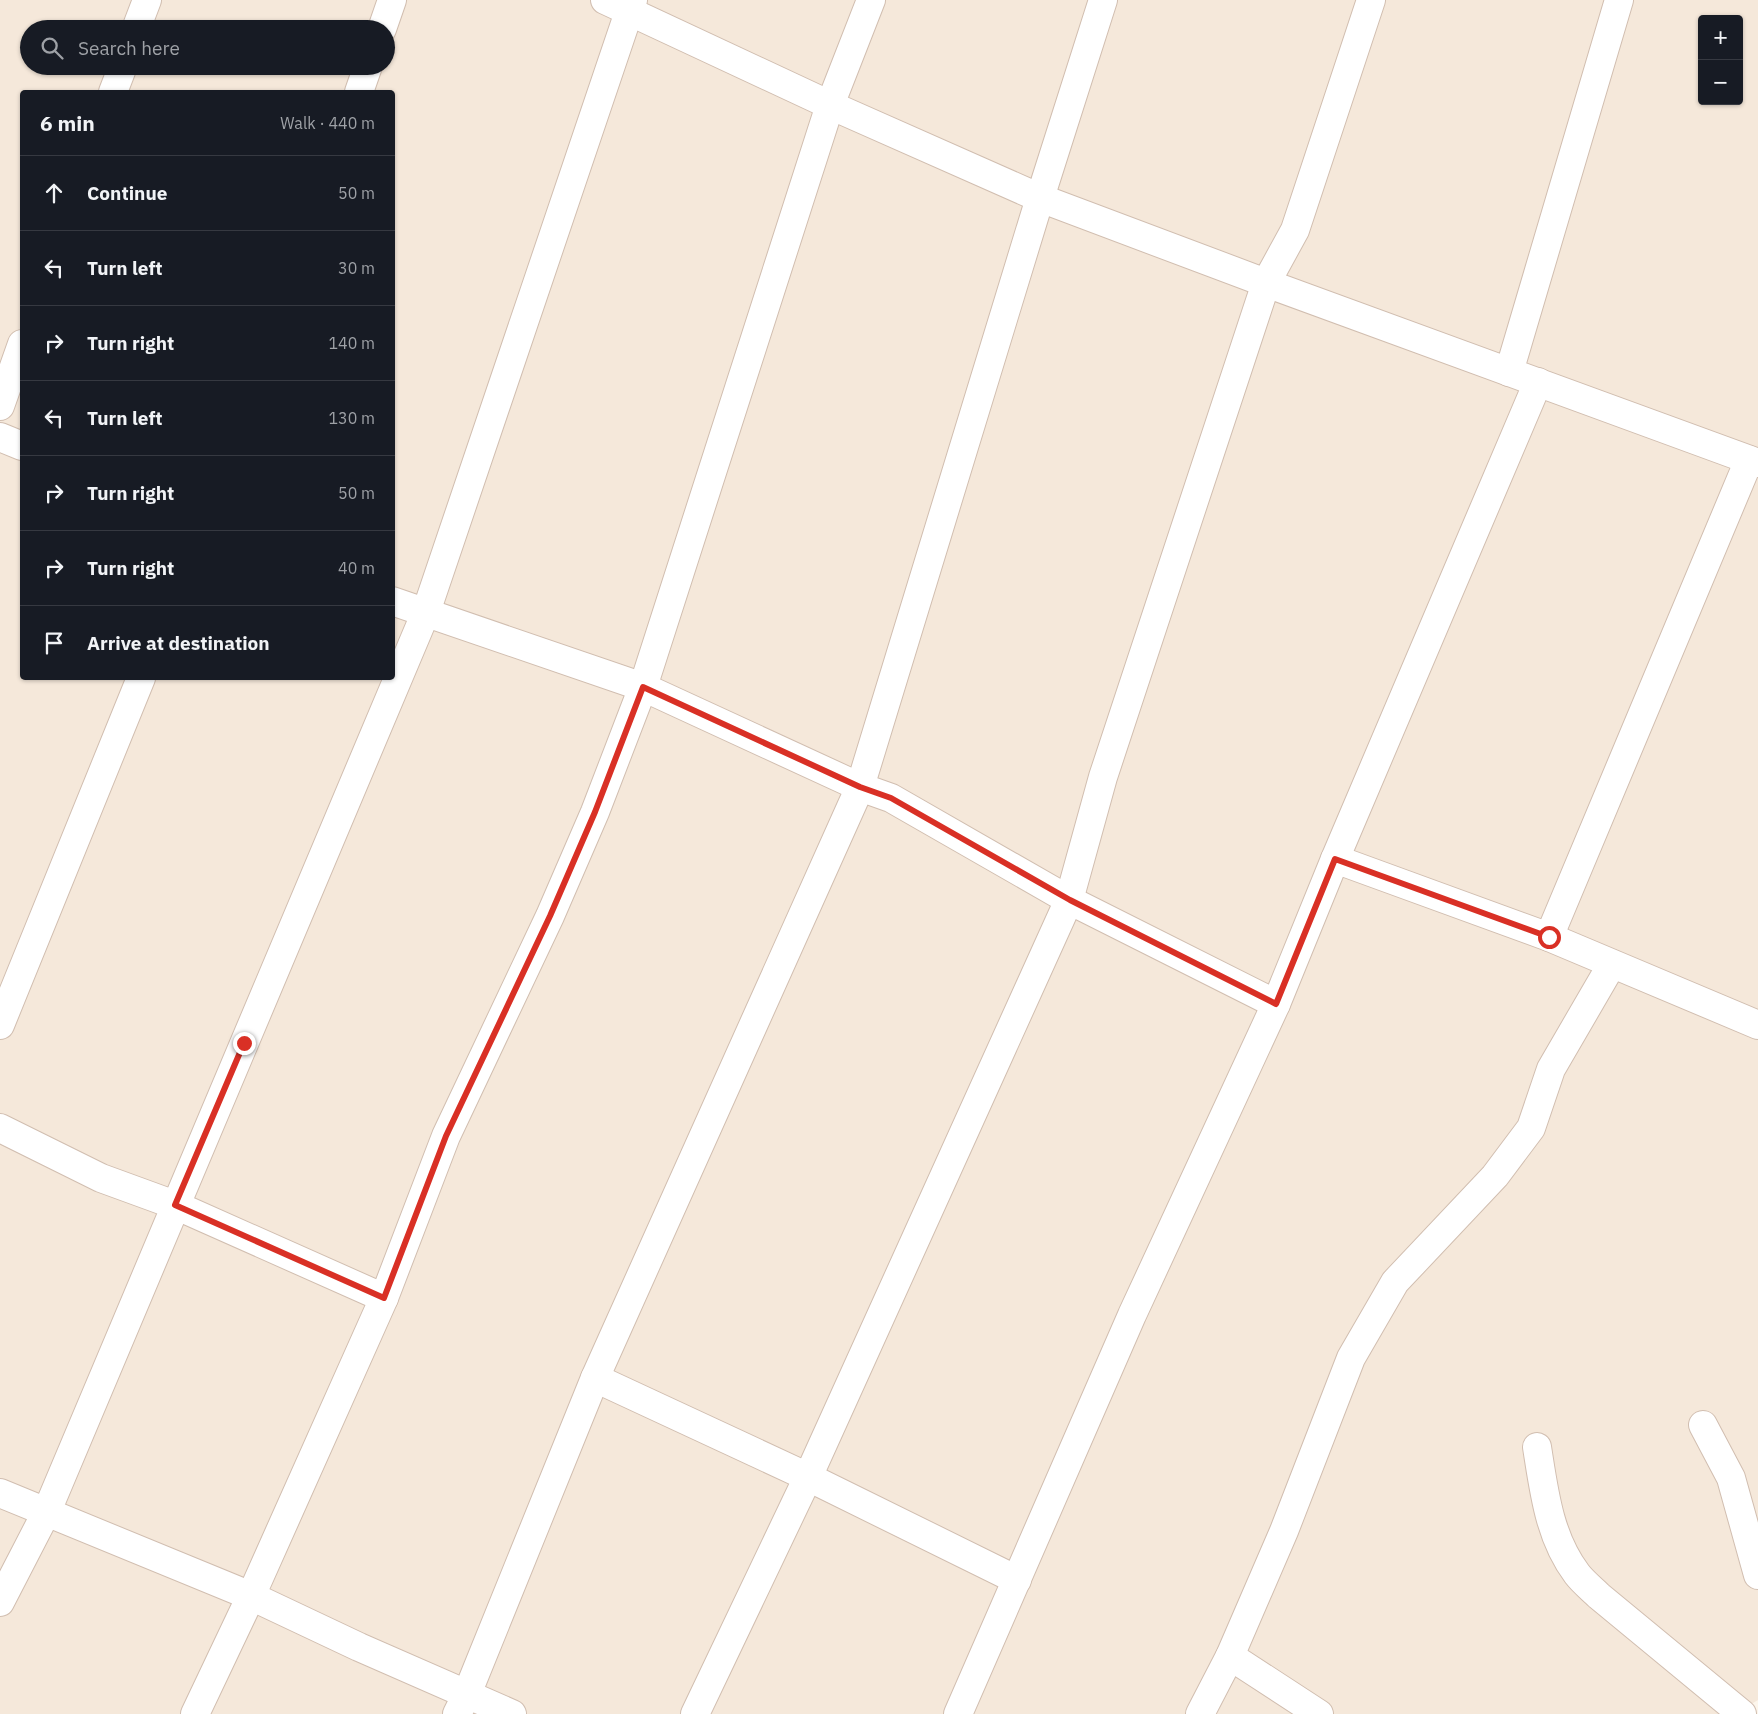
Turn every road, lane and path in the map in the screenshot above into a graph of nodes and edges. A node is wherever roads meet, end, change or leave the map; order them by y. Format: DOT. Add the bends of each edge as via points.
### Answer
graph roads {
  1 [pos="147,0"];
  2 [pos="392,0"];
  3 [pos="871,0"];
  4 [pos="1103,0"];
  5 [pos="1371,0"];
  6 [pos="1619,0"];
  7 [pos="623,4"];
  8 [pos="139,20"];
  9 [pos="385,20"];
  10 [pos="120,75"];
  11 [pos="365,75"];
  12 [pos="114,90"];
  13 [pos="360,90"];
  14 [pos="830,105"];
  15 [pos="1040,198"];
  16 [pos="1266,283"];
  17 [pos="20,350"];
  18 [pos="1509,372"];
  19 [pos="1538,382"];
  20 [pos="0,406"];
  21 [pos="0,437"];
  22 [pos="20,445"];
  23 [pos="1754,461"];
  24 [pos="395,602"];
  25 [pos="426,612"];
  26 [pos="140,680"];
  27 [pos="643,687"];
  28 [pos="860,787"];
  29 [pos="1335,859"];
  30 [pos="1070,900"];
  31 [pos="1549,937"];
  32 [pos="1612,964"];
  33 [pos="1276,1004"];
  34 [pos="0,1025"];
  35 [pos="1758,1025"];
  36 [pos="0,1128"];
  37 [pos="175,1205"];
  38 [pos="384,1298"];
  39 [pos="595,1378"];
  40 [pos="1703,1425"];
  41 [pos="1537,1447"];
  42 [pos="808,1477"];
  43 [pos="0,1493"];
  44 [pos="47,1511"];
  45 [pos="1758,1575"];
  46 [pos="1018,1580"];
  47 [pos="251,1596"];
  48 [pos="0,1602"];
  49 [pos="1230,1656"];
  50 [pos="462,1704"];
  51 [pos="195,1714"];
  52 [pos="512,1714"];
  53 [pos="695,1714"];
  54 [pos="958,1714"];
  55 [pos="1200,1714"];
  56 [pos="1319,1714"];
  57 [pos="1742,1714"];
  1 -- 8 [label="street"];
  2 -- 9 [label="street"];
  3 -- 14 [label="street"];
  4 -- 15 [label="street"];
  5 -- 16 [label="street" via="1295,230"];
  6 -- 18 [label="street"];
  7 -- 14 [label="street"];
  7 -- 25 [label="street"];
  10 -- 12 [label="street"];
  11 -- 13 [label="street"];
  14 -- 15 [label="street"];
  14 -- 27 [label="street"];
  15 -- 16 [label="street"];
  15 -- 28 [label="street"];
  16 -- 18 [label="street"];
  16 -- 30 [label="street" via="1103,777"];
  17 -- 20 [label="street"];
  18 -- 19 [label="street"];
  19 -- 23 [label="street"];
  19 -- 29 [label="street"];
  21 -- 22 [label="street"];
  23 -- 31 [label="street"];
  24 -- 25 [label="street"];
  25 -- 27 [label="street"];
  25 -- 37 [label="street"];
  26 -- 34 [label="street"];
  27 -- 28 [label="street"];
  27 -- 38 [label="street" via="595,812 550,916 446,1136"];
  28 -- 30 [label="street" via="891,798"];
  28 -- 39 [label="street"];
  29 -- 31 [label="street"];
  29 -- 33 [label="street"];
  30 -- 33 [label="street"];
  30 -- 42 [label="street"];
  31 -- 32 [label="street"];
  32 -- 35 [label="street"];
  32 -- 49 [label="street" via="1551,1069 1531,1128 1495,1176 1396,1282 1351,1358 1284,1531"];
  33 -- 46 [label="street" via="1132,1315"];
  36 -- 37 [label="street" via="101,1178"];
  37 -- 38 [label="street"];
  37 -- 44 [label="street"];
  38 -- 47 [label="street"];
  39 -- 42 [label="street"];
  39 -- 50 [label="street"];
  40 -- 45 [label="street" via="1731,1478"];
  41 -- 57 [label="street" via="1549,1519 1577,1575"];
  42 -- 46 [label="street"];
  42 -- 53 [label="street"];
  43 -- 44 [label="street"];
  44 -- 47 [label="street"];
  44 -- 48 [label="street"];
  46 -- 54 [label="street"];
  47 -- 50 [label="street" via="359,1647"];
  47 -- 51 [label="street"];
  49 -- 55 [label="street"];
  49 -- 56 [label="street"];
  50 -- 52 [label="street"];
}
